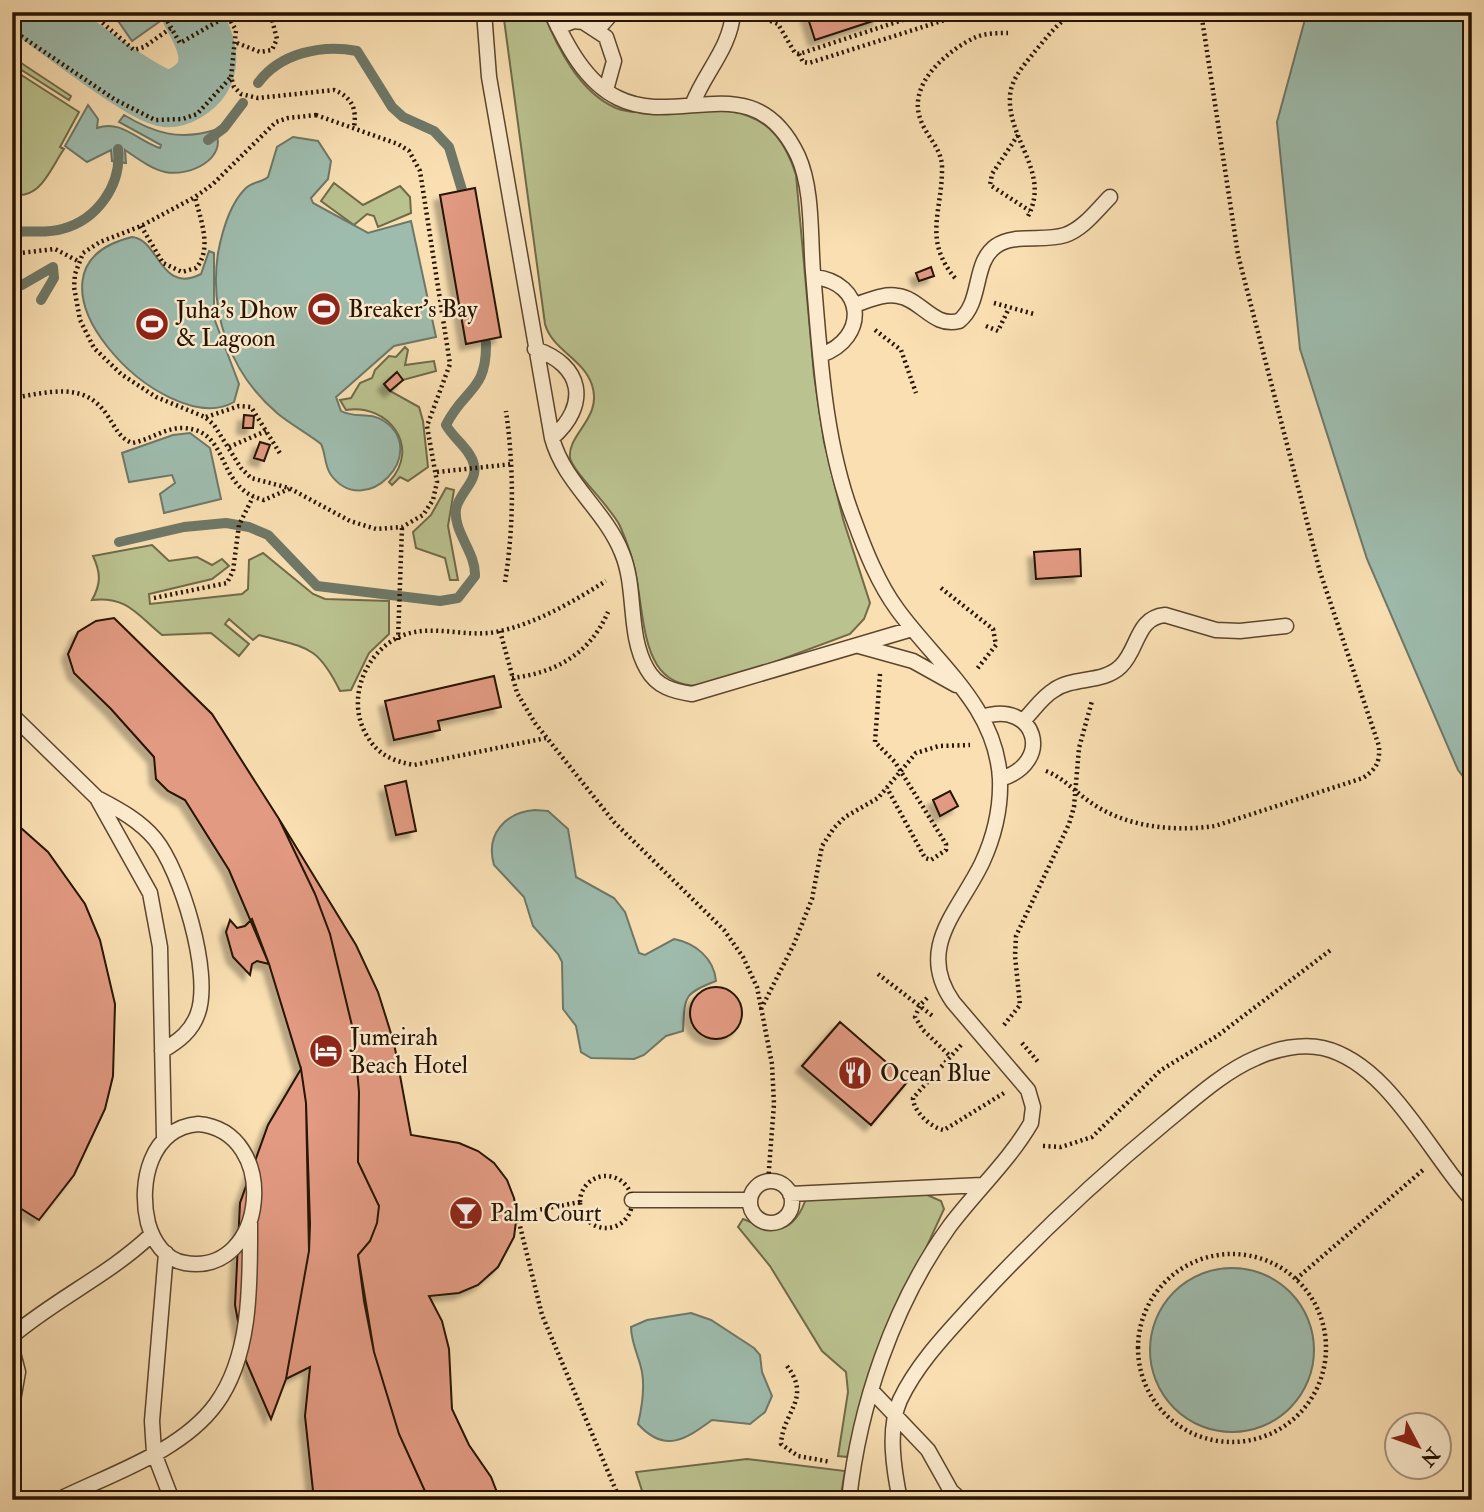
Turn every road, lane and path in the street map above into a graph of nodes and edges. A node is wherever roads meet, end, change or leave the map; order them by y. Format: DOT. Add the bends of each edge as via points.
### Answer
graph roads {
  1 [pos="90,12"];
  2 [pos="162,12"];
  3 [pos="270,12"];
  4 [pos="484,12"];
  5 [pos="551,12"];
  6 [pos="612,12"];
  7 [pos="733,12"];
  8 [pos="752,12"];
  9 [pos="927,12"];
  10 [pos="970,12"];
  11 [pos="1074,12"];
  12 [pos="1201,12"];
  13 [pos="226,14"];
  14 [pos="558,27"];
  15 [pos="171,28"];
  16 [pos="598,29"];
  17 [pos="12,30"];
  18 [pos="1008,33"];
  19 [pos="237,43"];
  20 [pos="799,54"];
  21 [pos="231,77"];
  22 [pos="606,90"];
  23 [pos="693,103"];
  24 [pos="354,127"];
  25 [pos="1018,134"];
  26 [pos="195,197"];
  27 [pos="1110,197"];
  28 [pos="1030,211"];
  29 [pos="141,226"];
  30 [pos="1015,240"];
  31 [pos="12,254"];
  32 [pos="79,261"];
  33 [pos="814,277"];
  34 [pos="976,297"];
  35 [pos="854,305"];
  36 [pos="1009,308"];
  37 [pos="969,311"];
  38 [pos="1034,314"];
  39 [pos="854,324"];
  40 [pos="535,349"];
  41 [pos="821,355"];
  42 [pos="916,393"];
  43 [pos="12,398"];
  44 [pos="506,411"];
  45 [pos="205,417"];
  46 [pos="266,431"];
  47 [pos="552,438"];
  48 [pos="229,447"];
  49 [pos="281,455"];
  50 [pos="513,464"];
  51 [pos="437,472"];
  52 [pos="289,488"];
  53 [pos="253,497"];
  54 [pos="402,527"];
  55 [pos="628,568"];
  56 [pos="505,582"];
  57 [pos="942,588"];
  58 [pos="154,598"];
  59 [pos="610,608"];
  60 [pos="1286,626"];
  61 [pos="912,629"];
  62 [pos="500,631"];
  63 [pos="398,640"];
  64 [pos="857,646"];
  65 [pos="883,652"];
  66 [pos="968,660"];
  67 [pos="977,669"];
  68 [pos="983,676"];
  69 [pos="1100,677"];
  70 [pos="512,678"];
  71 [pos="968,692"];
  72 [pos="12,716"];
  73 [pos="982,717"];
  74 [pos="1023,721"];
  75 [pos="547,738"];
  76 [pos="992,744"];
  77 [pos="1027,764"];
  78 [pos="900,769"];
  79 [pos="1000,779"];
  80 [pos="887,788"];
  81 [pos="1076,789"];
  82 [pos="97,798"];
  83 [pos="1332,949"];
  84 [pos="878,974"];
  85 [pos="761,1010"];
  86 [pos="997,1018"];
  87 [pos="936,1020"];
  88 [pos="1004,1025"];
  89 [pos="1011,1032"];
  90 [pos="953,1036"];
  91 [pos="1017,1039"];
  92 [pos="961,1044"];
  93 [pos="163,1051"];
  94 [pos="970,1052"];
  95 [pos="1043,1069"];
  96 [pos="1005,1087"];
  97 [pos="1049,1136"];
  98 [pos="164,1137"];
  99 [pos="1023,1137"];
  100 [pos="1045,1147"];
  101 [pos="1040,1155"];
  102 [pos="1437,1158"];
  103 [pos="768,1182"];
  104 [pos="982,1185"];
  105 [pos="790,1194"];
  106 [pos="750,1199"];
  107 [pos="632,1200"];
  108 [pos="1472,1200"];
  109 [pos="580,1202"];
  110 [pos="250,1219"];
  111 [pos="151,1235"];
  112 [pos="166,1253"];
  113 [pos="1296,1279"];
  114 [pos="12,1336"];
  115 [pos="12,1349"];
  116 [pos="787,1366"];
  117 [pos="871,1390"];
  118 [pos="12,1406"];
  119 [pos="896,1413"];
  120 [pos="154,1453"];
  121 [pos="852,1466"];
  122 [pos="58,1500"];
  123 [pos="172,1500"];
  124 [pos="620,1500"];
  125 [pos="849,1500"];
  126 [pos="900,1500"];
  127 [pos="961,1500"];
  1 -- 15 [label="path" via="134,50"];
  2 -- 15 [label="path"];
  3 -- 19 [label="path" via="277,39 272,50 260,52"];
  4 -- 40 [label="lane" via="489,77"];
  5 -- 14 [label="lane"];
  6 -- 16 [label="lane"];
  7 -- 23 [label="lane" via="729,38"];
  8 -- 20 [label="path" via="778,24"];
  9 -- 20 [label="path"];
  10 -- 20 [label="path" via="809,63"];
  11 -- 25 [label="path" via="1051,32 1014,83 1009,94"];
  12 -- 81 [label="path" via="1241,268 1320,572 1380,757 1363,778 1191,830 1120,818 1088,802"];
  13 -- 15 [label="path" via="180,43"];
  13 -- 19 [label="path" via="236,30"];
  14 -- 16 [label="lane" via="573,21"];
  14 -- 22 [label="lane" via="578,61"];
  16 -- 22 [label="lane" via="606,37 614,61"];
  17 -- 21 [label="path" via="114,99 155,120 197,114"];
  18 -- 34 [label="path" via="978,36 943,59 930,72 917,105 942,163 935,241 949,272"];
  19 -- 21 [label="path"];
  21 -- 24 [label="path" via="236,90 250,98 334,90 344,94 356,115"];
  22 -- 23 [label="lane" via="646,106"];
  23 -- 33 [label="lane" via="757,110 788,139 799,157 804,180"];
  24 -- 26 [label="path" via="316,116 276,122"];
  24 -- 51 [label="path" via="410,151 420,171 450,364 427,426"];
  25 -- 28 [label="path" via="1034,178"];
  25 -- 28 [label="path" via="992,174 990,185"];
  26 -- 29 [label="path"];
  26 -- 29 [label="path" via="204,243 196,268 182,272 163,263"];
  27 -- 30 [label="lane" via="1085,223 1064,235"];
  28 -- 30 [label="path"];
  29 -- 32 [label="path" via="88,248"];
  30 -- 34 [label="lane" via="989,252"];
  31 -- 32 [label="path" via="55,249"];
  32 -- 45 [label="path" via="74,287 85,332 94,348 135,384"];
  33 -- 35 [label="lane" via="839,284"];
  33 -- 41 [label="lane"];
  34 -- 36 [label="path"];
  34 -- 37 [label="lane"];
  35 -- 37 [label="lane" via="898,295 951,323"];
  35 -- 39 [label="lane"];
  36 -- 37 [label="path" via="995,331"];
  36 -- 38 [label="path"];
  39 -- 41 [label="lane" via="841,346"];
  39 -- 42 [label="path" via="894,342"];
  40 -- 47 [label="lane"];
  40 -- 47 [label="lane" via="554,355 568,369 576,387 576,407 567,425"];
  41 -- 61 [label="lane" via="846,498 882,583"];
  43 -- 53 [label="path" via="76,391 100,405 119,435 132,443 170,429 195,429 215,444 233,481"];
  44 -- 50 [label="path"];
  45 -- 46 [label="path" via="247,406"];
  45 -- 48 [label="path"];
  46 -- 48 [label="path"];
  46 -- 49 [label="path"];
  47 -- 55 [label="lane" via="564,468 604,517"];
  48 -- 52 [label="path" via="251,478"];
  50 -- 51 [label="path"];
  50 -- 56 [label="path" via="511,546"];
  51 -- 54 [label="path" via="429,507"];
  52 -- 53 [label="path" via="271,498"];
  52 -- 54 [label="path" via="364,527"];
  53 -- 58 [label="path" via="239,524 233,572 227,583"];
  54 -- 63 [label="path"];
  55 -- 62 [label="path" via="567,604"];
  55 -- 64 [label="lane" via="642,656 647,669 666,688 692,694 717,689"];
  57 -- 67 [label="path" via="993,629 996,645"];
  59 -- 70 [label="path" via="591,638 564,664"];
  60 -- 69 [label="lane" via="1230,631 1155,616 1146,622 1121,666"];
  61 -- 64 [label="lane"];
  61 -- 71 [label="lane"];
  62 -- 63 [label="path" via="419,632"];
  62 -- 70 [label="path"];
  63 -- 75 [label="path" via="385,647 364,671 356,709 373,745 393,761 414,765"];
  64 -- 65 [label="lane"];
  65 -- 71 [label="lane" via="913,661"];
  65 -- 78 [label="path" via="873,737"];
  66 -- 67 [label="path"];
  67 -- 68 [label="path"];
  69 -- 74 [label="lane" via="1055,689"];
  69 -- 81 [label="path" via="1079,748"];
  70 -- 75 [label="path" via="524,708"];
  71 -- 73 [label="lane"];
  72 -- 82 [label="lane"];
  73 -- 74 [label="lane" via="1004,711"];
  73 -- 76 [label="lane"];
  74 -- 77 [label="lane" via="1033,750"];
  75 -- 85 [label="path" via="614,822 724,930 757,987"];
  76 -- 78 [label="path" via="929,748 916,753"];
  76 -- 79 [label="lane"];
  77 -- 79 [label="lane"];
  77 -- 81 [label="path"];
  78 -- 80 [label="path"];
  78 -- 80 [label="path" via="946,850 930,860 925,858"];
  79 -- 99 [label="lane" via="994,833 945,927 937,962 944,989 953,1002 1028,1090 1033,1107"];
  80 -- 85 [label="path" via="845,817 822,846 812,899"];
  81 -- 88 [label="path" via="1062,841 1016,936 1020,1005"];
  82 -- 93 [label="lane" via="150,893 156,915"];
  82 -- 93 [label="lane" via="122,811 155,839 182,888 199,956 200,1010 179,1041"];
  83 -- 100 [label="path" via="1217,1036 1161,1070 1092,1137"];
  84 -- 87 [label="path"];
  85 -- 103 [label="path" via="774,1091"];
  86 -- 88 [label="path"];
  88 -- 89 [label="path"];
  90 -- 92 [label="path"];
  91 -- 95 [label="path"];
  92 -- 94 [label="path"];
  92 -- 96 [label="path" via="913,1098 918,1111 939,1129 948,1129 998,1098"];
  93 -- 98 [label="lane"];
  97 -- 100 [label="path"];
  98 -- 110 [label="lane" via="184,1125 198,1124 233,1136 251,1169"];
  98 -- 111 [label="lane" via="156,1147 146,1182"];
  99 -- 100 [label="path"];
  99 -- 104 [label="lane"];
  100 -- 101 [label="path"];
  102 -- 108 [label="lane"];
  102 -- 113 [label="path"];
  102 -- 119 [label="lane" via="1387,1091 1345,1054 1319,1047 1287,1048 1254,1058 1208,1088 1126,1154 1030,1242 933,1349"];
  103 -- 105 [label="lane" via="779,1182"];
  103 -- 106 [label="lane"];
  104 -- 105 [label="lane"];
  104 -- 117 [label="lane" via="932,1253 891,1336"];
  105 -- 106 [label="lane" via="790,1210 774,1223 756,1217"];
  106 -- 107 [label="lane"];
  107 -- 109 [label="path" via="625,1184 607,1176 588,1184"];
  107 -- 109 [label="path" via="627,1218 604,1228 587,1220"];
  109 -- 124 [label="path" via="517,1214 542,1315"];
  110 -- 112 [label="lane" via="235,1247 218,1260 182,1263"];
  110 -- 120 [label="lane" via="250,1273 240,1354 229,1382 201,1420"];
  111 -- 112 [label="lane"];
  111 -- 114 [label="lane" via="113,1268"];
  112 -- 120 [label="lane" via="152,1389"];
  113 -- 113 [label="path" via="1261,1259 1221,1255 1183,1268 1160,1289 1144,1314 1138,1355 1149,1394 1175,1424 1213,1441 1253,1440 1273,1433 1305,1408 1323,1372 1325,1332 1310,1294"];
  115 -- 118 [label="lane" via="18,1372"];
  116 -- 121 [label="path" via="798,1385 798,1399 781,1444 798,1456"];
  117 -- 119 [label="lane"];
  117 -- 121 [label="lane"];
  119 -- 126 [label="lane" via="894,1464"];
  119 -- 127 [label="lane"];
  120 -- 122 [label="lane"];
  120 -- 123 [label="lane"];
  121 -- 125 [label="lane"];
}
